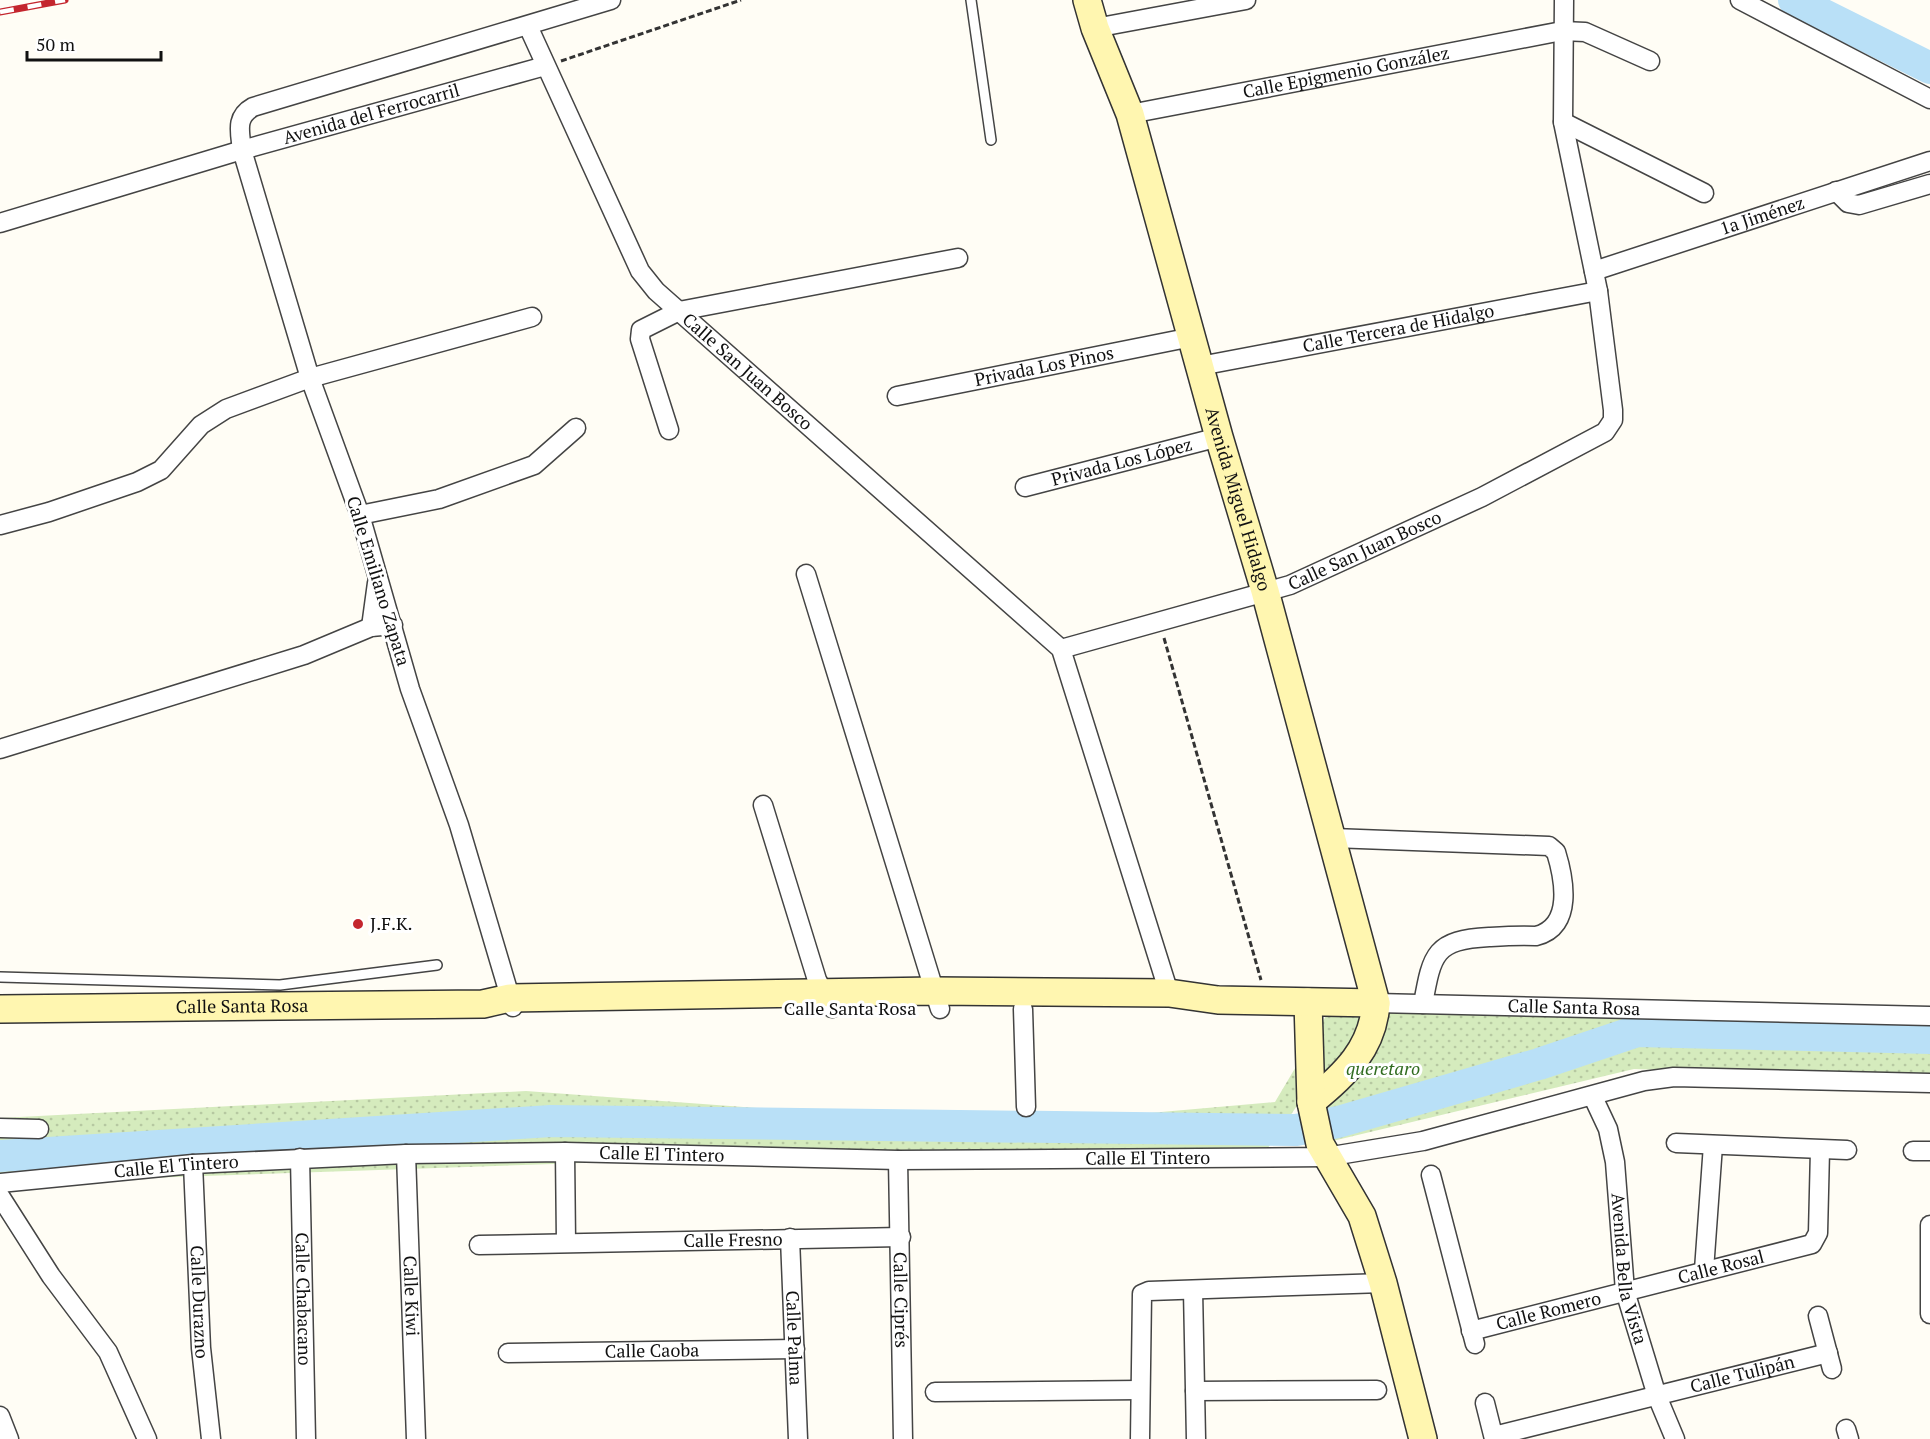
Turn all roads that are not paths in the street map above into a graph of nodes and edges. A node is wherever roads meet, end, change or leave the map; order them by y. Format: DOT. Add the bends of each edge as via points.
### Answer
graph roads {
  1 [pos="611,0"];
  2 [pos="971,0"];
  3 [pos="1087,0"];
  4 [pos="1246,0"];
  5 [pos="1564,0"];
  6 [pos="1740,0"];
  7 [pos="528,26"];
  8 [pos="1095,28"];
  9 [pos="1562,30"];
  10 [pos="1650,61"];
  11 [pos="545,66"];
  12 [pos="1930,99"];
  13 [pos="1130,114"];
  14 [pos="1563,122"];
  15 [pos="991,140"];
  16 [pos="242,150"];
  17 [pos="1930,161"];
  18 [pos="1930,184"];
  19 [pos="1836,191"];
  20 [pos="1704,193"];
  21 [pos="0,223"];
  22 [pos="958,258"];
  23 [pos="1594,271"];
  24 [pos="1598,291"];
  25 [pos="679,311"];
  26 [pos="532,317"];
  27 [pos="1192,337"];
  28 [pos="1200,366"];
  29 [pos="310,378"];
  30 [pos="897,396"];
  31 [pos="576,428"];
  32 [pos="669,430"];
  33 [pos="1219,436"];
  34 [pos="1025,487"];
  35 [pos="360,515"];
  36 [pos="0,525"];
  37 [pos="806,574"];
  38 [pos="378,575"];
  39 [pos="1265,591"];
  40 [pos="393,625"];
  41 [pos="371,627"];
  42 [pos="1061,649"];
  43 [pos="0,749"];
  44 [pos="763,805"];
  45 [pos="1333,838"];
  46 [pos="437,965"];
  47 [pos="0,977"];
  48 [pos="1168,993"];
  49 [pos="937,1000"];
  50 [pos="1053,1000"];
  51 [pos="1218,1000"];
  52 [pos="828,1001"];
  53 [pos="1308,1002"];
  54 [pos="1376,1003"];
  55 [pos="1423,1004"];
  56 [pos="512,1005"];
  57 [pos="0,1009"];
  58 [pos="1023,1009"];
  59 [pos="1930,1016"];
  60 [pos="1930,1083"];
  61 [pos="1593,1097"];
  62 [pos="1026,1107"];
  63 [pos="1312,1107"];
  64 [pos="0,1128"];
  65 [pos="39,1129"];
  66 [pos="1676,1143"];
  67 [pos="1713,1145"];
  68 [pos="1820,1150"];
  69 [pos="1847,1150"];
  70 [pos="1323,1151"];
  71 [pos="565,1152"];
  72 [pos="406,1154"];
  73 [pos="300,1158"];
  74 [pos="898,1160"];
  75 [pos="193,1164"];
  76 [pos="1431,1175"];
  77 [pos="0,1183"];
  78 [pos="0,1196"];
  79 [pos="0,1217"];
  80 [pos="1930,1225"];
  81 [pos="18,1227"];
  82 [pos="901,1237"];
  83 [pos="790,1238"];
  84 [pos="566,1242"];
  85 [pos="479,1245"];
  86 [pos="1704,1270"];
  87 [pos="1383,1283"];
  88 [pos="1193,1290"];
  89 [pos="1625,1291"];
  90 [pos="1930,1314"];
  91 [pos="1818,1316"];
  92 [pos="795,1349"];
  93 [pos="508,1353"];
  94 [pos="1140,1390"];
  95 [pos="1377,1390"];
  96 [pos="1195,1391"];
  97 [pos="935,1392"];
  98 [pos="1657,1396"];
  99 [pos="1485,1403"];
  100 [pos="0,1416"];
  101 [pos="1494,1438"];
  102 [pos="9,1439"];
  103 [pos="147,1439"];
  104 [pos="211,1439"];
  105 [pos="306,1439"];
  106 [pos="416,1439"];
  107 [pos="798,1439"];
  108 [pos="903,1439"];
  109 [pos="1140,1439"];
  110 [pos="1196,1439"];
  111 [pos="1424,1439"];
  112 [pos="1675,1439"];
  1 -- 7 [label="street, Calle Emiliano Zapata"];
  2 -- 15 [label="lane"];
  3 -- 8 [label="street, Avenida Miguel Hidalgo"];
  4 -- 8 [label="street"];
  5 -- 9 [label="street"];
  6 -- 12 [label="street"];
  7 -- 11 [label="street, Calle San Juan Bosco"];
  7 -- 16 [label="street, Calle Emiliano Zapata" via="253,107 244,112 239,122"];
  8 -- 13 [label="street, Avenida Miguel Hidalgo"];
  9 -- 10 [label="street" via="1585,32"];
  9 -- 13 [label="street, Calle Epigmenio González"];
  9 -- 14 [label="street"];
  11 -- 16 [label="street, Avenida del Ferrocarril"];
  11 -- 25 [label="street, Calle San Juan Bosco" via="640,271"];
  13 -- 27 [label="street, Avenida Miguel Hidalgo"];
  14 -- 20 [label="street"];
  14 -- 23 [label="street"];
  16 -- 21 [label="street, Avenida del Ferrocarril"];
  16 -- 29 [label="street, Calle Emiliano Zapata"];
  17 -- 19 [label="street, 1a Jiménez"];
  18 -- 19 [label="street" via="1859,205 1848,203"];
  19 -- 23 [label="street, 1a Jiménez"];
  22 -- 25 [label="street"];
  23 -- 24 [label="street"];
  24 -- 28 [label="street, Calle Tercera de Hidalgo"];
  24 -- 39 [label="street, Calle San Juan Bosco" via="1613,420 1605,432 1482,497 1324,572"];
  25 -- 32 [label="street" via="639,334"];
  25 -- 42 [label="street, Calle San Juan Bosco"];
  26 -- 29 [label="street"];
  27 -- 28 [label="street, Avenida Miguel Hidalgo"];
  27 -- 30 [label="street, Privada Los Pinos"];
  28 -- 33 [label="street, Avenida Miguel Hidalgo"];
  29 -- 35 [label="street, Calle Emiliano Zapata"];
  29 -- 36 [label="street" via="226,409 201,425 161,470 137,482"];
  31 -- 35 [label="street" via="534,465 439,499"];
  33 -- 34 [label="street, Privada Los López"];
  33 -- 39 [label="street, Avenida Miguel Hidalgo"];
  35 -- 38 [label="street, Calle Emiliano Zapata"];
  37 -- 49 [label="street"];
  38 -- 40 [label="street, Calle Emiliano Zapata"];
  38 -- 41 [label="street"];
  39 -- 42 [label="street, Calle San Juan Bosco"];
  39 -- 45 [label="street, Avenida Miguel Hidalgo"];
  40 -- 41 [label="street"];
  40 -- 56 [label="street, Calle Emiliano Zapata" via="410,689 459,825"];
  41 -- 43 [label="street" via="304,655"];
  42 -- 48 [label="street"];
  44 -- 52 [label="street" via="817,980"];
  45 -- 54 [label="street, Avenida Miguel Hidalgo"];
  45 -- 55 [label="street" via="1539,845 1556,852 1565,894 1555,925 1536,936 1450,943 1437,956 1428,975"];
  46 -- 47 [label="lane" via="279,985"];
  48 -- 50 [label="street, Calle Santa Rosa"];
  48 -- 51 [label="street, Calle Santa Rosa"];
  49 -- 50 [label="street, Calle Santa Rosa"];
  49 -- 52 [label="street, Calle Santa Rosa"];
  49 -- 58 [label="street, Calle Santa Rosa"];
  50 -- 51 [label="street, Calle Santa Rosa" via="1143,1009"];
  50 -- 58 [label="street, Calle Santa Rosa"];
  51 -- 53 [label="street, Calle Santa Rosa"];
  52 -- 56 [label="street, Calle Santa Rosa"];
  53 -- 54 [label="street, Calle Santa Rosa"];
  53 -- 63 [label="street"];
  54 -- 55 [label="street, Calle Santa Rosa"];
  54 -- 63 [label="street" via="1375,1022 1363,1052"];
  55 -- 59 [label="street, Calle Santa Rosa"];
  56 -- 57 [label="street, Calle Santa Rosa"];
  58 -- 62 [label="street"];
  60 -- 61 [label="street, Calle El Tintero" via="1674,1077 1644,1081"];
  61 -- 70 [label="street, Calle El Tintero" via="1423,1141"];
  61 -- 89 [label="street, Avenida Bella Vista" via="1608,1129 1615,1162"];
  63 -- 70 [label="street"];
  64 -- 65 [label="street"];
  66 -- 67 [label="street"];
  67 -- 68 [label="street"];
  67 -- 86 [label="street"];
  68 -- 69 [label="street"];
  68 -- 86 [label="street, Calle Rosal" via="1816,1240"];
  70 -- 74 [label="street, Calle El Tintero"];
  70 -- 87 [label="street" via="1362,1216"];
  71 -- 72 [label="street, Calle El Tintero"];
  71 -- 74 [label="street, Calle El Tintero"];
  71 -- 84 [label="street"];
  72 -- 73 [label="street, Calle El Tintero"];
  72 -- 106 [label="street, Calle Kiwi"];
  73 -- 75 [label="street, Calle El Tintero"];
  73 -- 105 [label="street, Calle Chabacano"];
  74 -- 82 [label="street, Calle Ciprés"];
  75 -- 77 [label="street, Calle El Tintero"];
  75 -- 104 [label="street, Calle Durazno" via="201,1348"];
  76 -- 89 [label="street, Calle Romero" via="1473,1337"];
  78 -- 81 [label="street"];
  79 -- 81 [label="street"];
  80 -- 90 [label="street"];
  81 -- 103 [label="street" via="108,1352"];
  82 -- 83 [label="street, Calle Fresno"];
  82 -- 108 [label="street, Calle Ciprés"];
  83 -- 84 [label="street, Calle Fresno"];
  83 -- 92 [label="street, Calle Palma"];
  84 -- 85 [label="street, Calle Fresno"];
  86 -- 89 [label="street, Calle Rosal"];
  87 -- 88 [label="street"];
  87 -- 111 [label="street"];
  88 -- 94 [label="street" via="1142,1294"];
  88 -- 96 [label="street"];
  89 -- 98 [label="street, Avenida Bella Vista"];
  91 -- 98 [label="street, Calle Tulipán" via="1830,1361"];
  92 -- 93 [label="street, Calle Caoba"];
  92 -- 107 [label="street, Calle Palma"];
  94 -- 97 [label="street"];
  94 -- 109 [label="street"];
  95 -- 96 [label="street"];
  96 -- 110 [label="street"];
  98 -- 101 [label="street, Calle Tulipán"];
  98 -- 112 [label="street, Avenida Bella Vista"];
  99 -- 101 [label="street"];
  100 -- 102 [label="street"];
}
